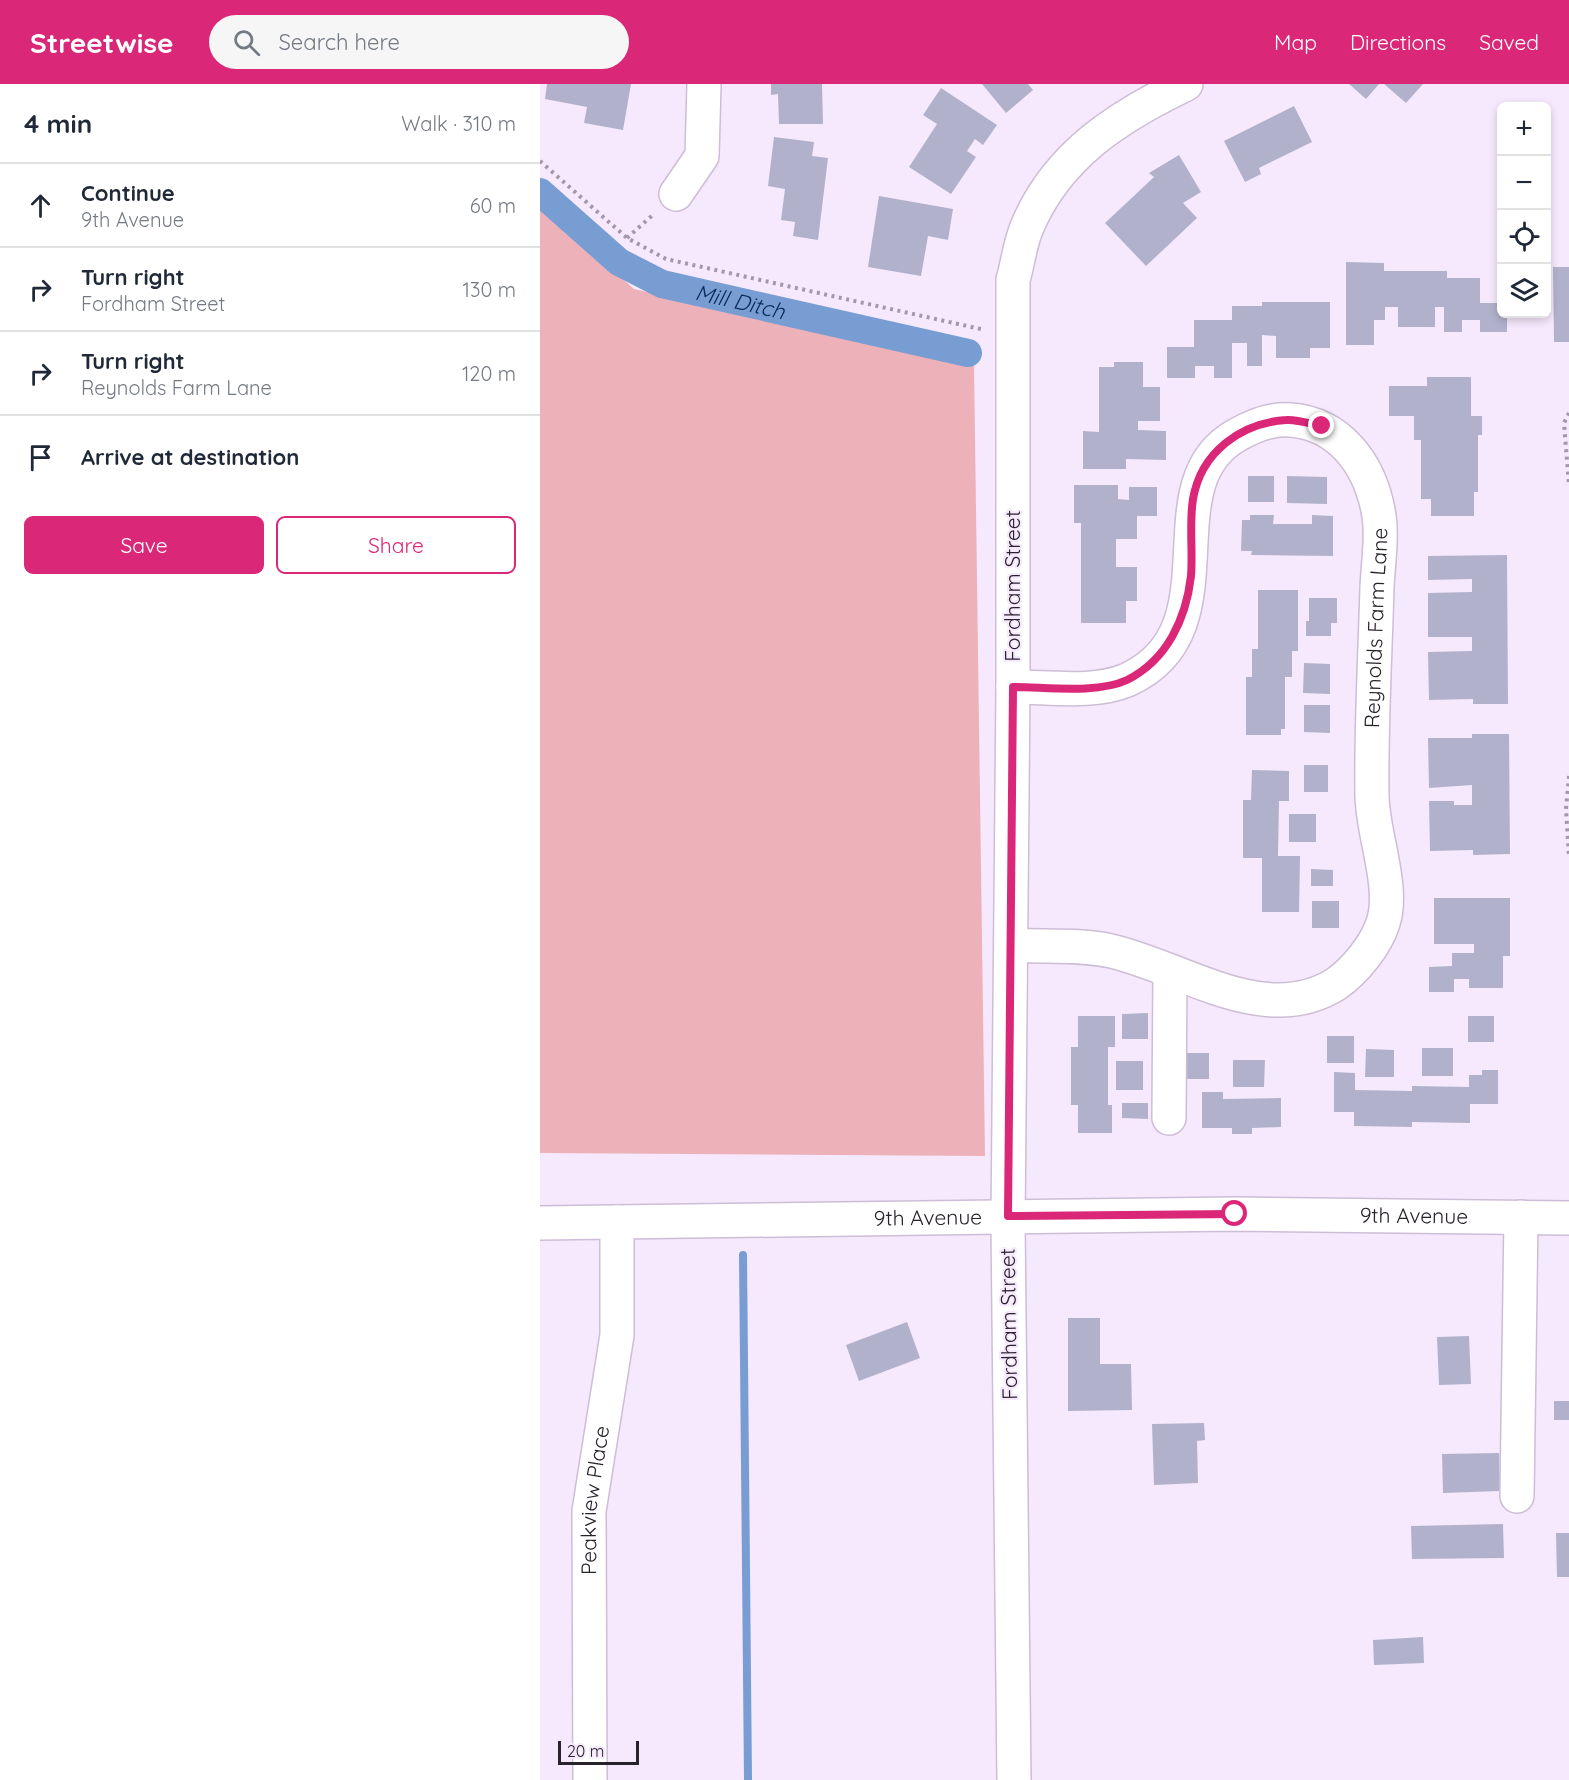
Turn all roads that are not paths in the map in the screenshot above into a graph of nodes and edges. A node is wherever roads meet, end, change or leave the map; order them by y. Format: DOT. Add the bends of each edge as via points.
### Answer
graph roads {
  1 [pos="704,84"];
  2 [pos="1186,84"];
  3 [pos="675,194"];
  4 [pos="1013,687"];
  5 [pos="1012,945"];
  6 [pos="1170,971"];
  7 [pos="1169,1118"];
  8 [pos="1008,1216"];
  9 [pos="1521,1217"];
  10 [pos="1569,1218"];
  11 [pos="617,1222"];
  12 [pos="540,1223"];
  13 [pos="1516,1496"];
  14 [pos="590,1780"];
  15 [pos="1014,1780"];
  1 -- 3 [label="street" via="702,156"];
  2 -- 4 [label="street, Fordham Street" via="1145,103 1094,136 1051,180 1026,228 1013,280"];
  4 -- 5 [label="street, Fordham Street"];
  4 -- 6 [label="street, Reynolds Farm Lane" via="1089,688 1125,681 1150,665 1169,644 1182,618 1191,577 1193,498 1207,462 1225,441 1254,425 1288,419 1322,426 1338,436 1364,470 1379,516 1371,800 1385,893 1384,921 1369,950 1340,981 1316,996 1279,1001 1251,998"];
  5 -- 6 [label="street, Reynolds Farm Lane" via="1110,951"];
  5 -- 8 [label="street, Fordham Street"];
  6 -- 7 [label="street"];
  8 -- 9 [label="street, 9th Avenue"];
  8 -- 11 [label="street, 9th Avenue"];
  8 -- 15 [label="street, Fordham Street"];
  9 -- 10 [label="street, 9th Avenue"];
  9 -- 13 [label="street"];
  11 -- 12 [label="street, 9th Avenue"];
  11 -- 14 [label="street, Peakview Place" via="617,1335 589,1511"];
}
